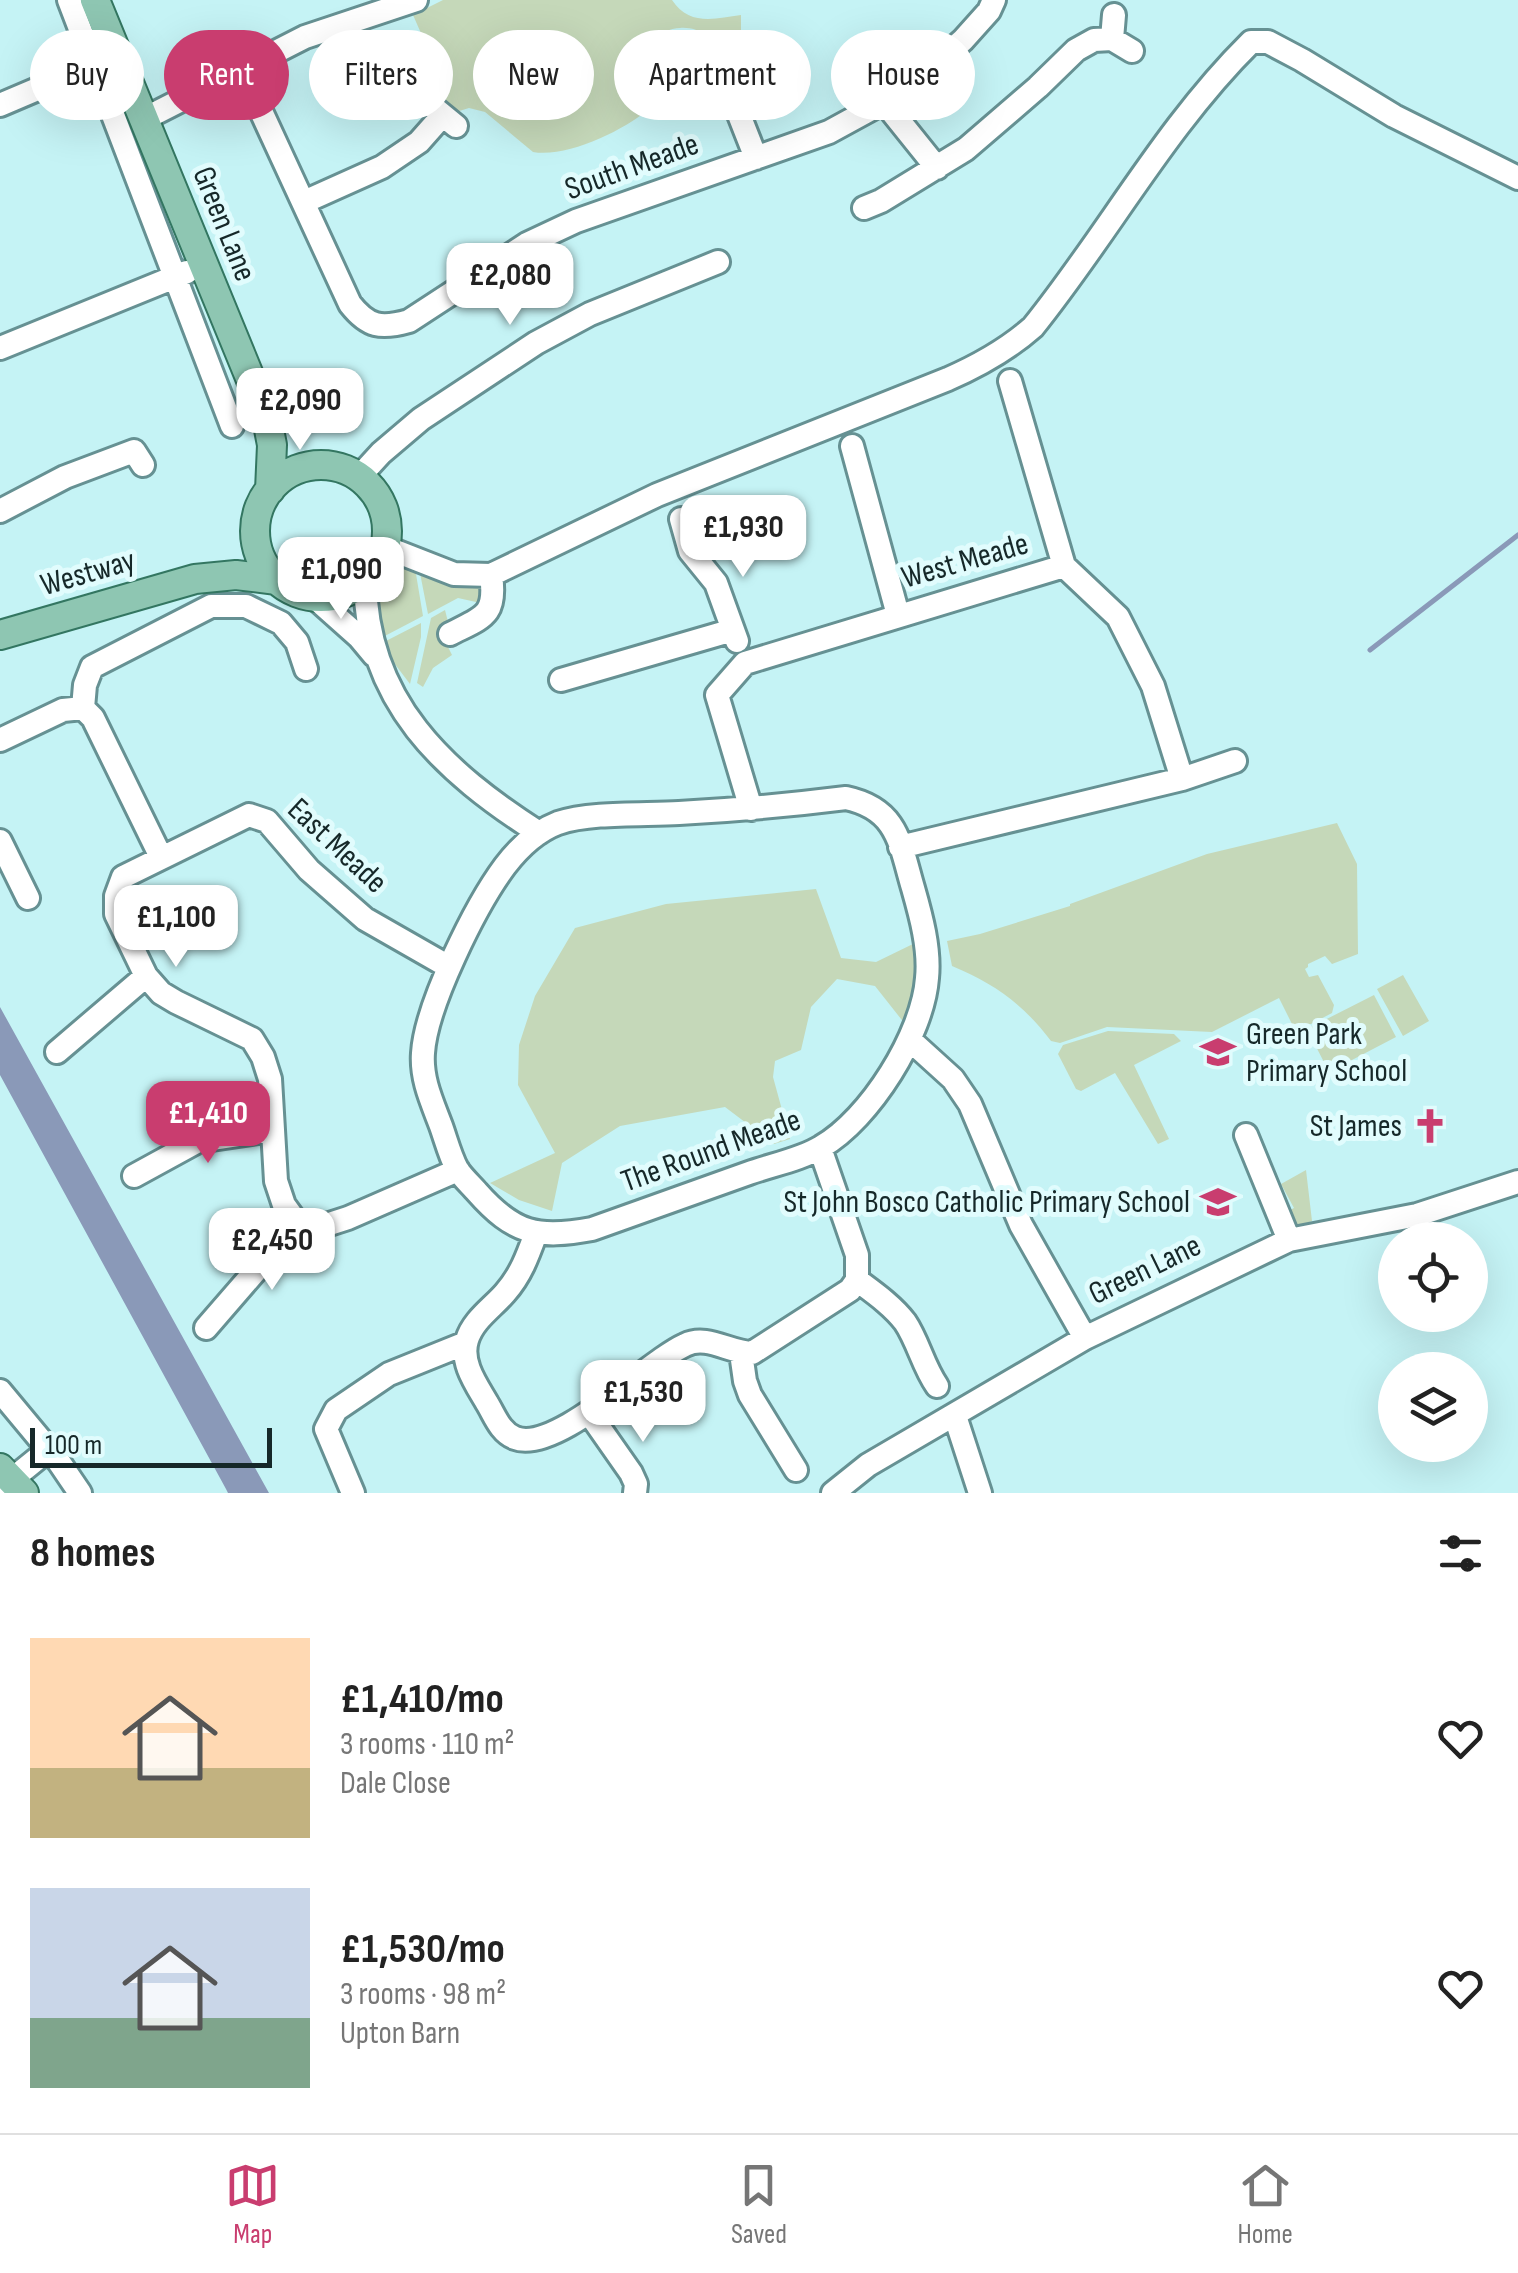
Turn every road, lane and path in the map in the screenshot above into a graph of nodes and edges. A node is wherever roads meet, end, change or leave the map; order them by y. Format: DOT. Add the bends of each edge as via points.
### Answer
graph roads {
  1 [pos="69,0"];
  2 [pos="95,0"];
  3 [pos="416,0"];
  4 [pos="994,0"];
  5 [pos="1114,15"];
  6 [pos="81,30"];
  7 [pos="107,30"];
  8 [pos="971,30"];
  9 [pos="289,45"];
  10 [pos="30,93"];
  11 [pos="0,106"];
  12 [pos="164,109"];
  13 [pos="144,119"];
  14 [pos="116,120"];
  15 [pos="265,120"];
  16 [pos="438,120"];
  17 [pos="741,120"];
  18 [pos="851,120"];
  19 [pos="898,120"];
  20 [pos="756,158"];
  21 [pos="937,168"];
  22 [pos="1518,178"];
  23 [pos="304,202"];
  24 [pos="879,210"];
  25 [pos="203,266"];
  26 [pos="709,274"];
  27 [pos="176,276"];
  28 [pos="0,348"];
  29 [pos="1010,381"];
  30 [pos="266,420"];
  31 [pos="232,426"];
  32 [pos="852,446"];
  33 [pos="143,465"];
  34 [pos="320,465"];
  35 [pos="359,477"];
  36 [pos="270,490"];
  37 [pos="0,511"];
  38 [pos="681,520"];
  39 [pos="256,531"];
  40 [pos="385,547"];
  41 [pos="1064,566"];
  42 [pos="491,575"];
  43 [pos="195,579"];
  44 [pos="277,580"];
  45 [pos="365,580"];
  46 [pos="313,596"];
  47 [pos="898,615"];
  48 [pos="733,630"];
  49 [pos="450,634"];
  50 [pos="0,635"];
  51 [pos="376,657"];
  52 [pos="745,663"];
  53 [pos="306,669"];
  54 [pos="561,680"];
  55 [pos="83,708"];
  56 [pos="0,740"];
  57 [pos="1234,761"];
  58 [pos="1182,779"];
  59 [pos="750,810"];
  60 [pos="539,834"];
  61 [pos="0,841"];
  62 [pos="900,847"];
  63 [pos="161,857"];
  64 [pos="28,898"];
  65 [pos="449,967"];
  66 [pos="146,976"];
  67 [pos="910,1040"];
  68 [pos="58,1052"];
  69 [pos="272,1130"];
  70 [pos="1246,1136"];
  71 [pos="820,1148"];
  72 [pos="458,1170"];
  73 [pos="134,1176"];
  74 [pos="1518,1182"];
  75 [pos="297,1223"];
  76 [pos="536,1232"];
  77 [pos="1289,1240"];
  78 [pos="857,1280"];
  79 [pos="206,1328"];
  80 [pos="1086,1338"];
  81 [pos="466,1343"];
  82 [pos="741,1353"];
  83 [pos="905,1384"];
  84 [pos="0,1391"];
  85 [pos="589,1412"];
  86 [pos="955,1416"];
  87 [pos="48,1450"];
  88 [pos="796,1470"];
  89 [pos="9,1482"];
  90 [pos="364,1492"];
  91 [pos="80,1493"];
  92 [pos="635,1493"];
  93 [pos="833,1493"];
  94 [pos="980,1493"];
  1 -- 6 [label="street"];
  2 -- 7 [label="main road, Green Lane"];
  3 -- 9 [label="street"];
  4 -- 8 [label="street, South Meade"];
  5 -- 21 [label="street" via="1122,45 1094,40 1076,50 966,150"];
  10 -- 11 [label="street"];
  12 -- 13 [label="street"];
  13 -- 25 [label="main road, Green Lane"];
  14 -- 27 [label="street"];
  15 -- 23 [label="street, South Meade"];
  16 -- 23 [label="street" via="382,167"];
  17 -- 20 [label="street"];
  18 -- 20 [label="street, South Meade"];
  19 -- 21 [label="street"];
  20 -- 23 [label="street, South Meade" via="546,234 409,321 390,326 360,318 350,304"];
  21 -- 24 [label="street"];
  22 -- 42 [label="street" via="1268,42 1251,42 1174,129 1052,302 1012,346 948,380 657,496"];
  25 -- 27 [label="street"];
  25 -- 30 [label="main road, Green Lane"];
  26 -- 35 [label="street" via="590,314 536,343 421,419"];
  27 -- 28 [label="street"];
  27 -- 31 [label="street"];
  29 -- 41 [label="street"];
  30 -- 34 [label="main road, Green Lane"];
  30 -- 36 [label="main road, Green Lane"];
  32 -- 47 [label="street"];
  33 -- 37 [label="street" via="134,451"];
  34 -- 35 [label="main road"];
  34 -- 36 [label="main road" via="293,472"];
  35 -- 40 [label="main road" via="381,503"];
  36 -- 39 [label="main road"];
  38 -- 48 [label="street" via="690,551 716,583"];
  39 -- 43 [label="main road, Westway" via="229,559"];
  39 -- 44 [label="main road" via="260,557"];
  40 -- 42 [label="street" via="454,574"];
  40 -- 45 [label="main road"];
  41 -- 47 [label="street, West Meade"];
  41 -- 58 [label="street, West Meade" via="1118,617 1153,686"];
  42 -- 49 [label="street" via="492,606"];
  43 -- 44 [label="main road, Westway"];
  43 -- 50 [label="main road, Westway"];
  44 -- 46 [label="main road"];
  45 -- 46 [label="main road" via="344,593"];
  45 -- 51 [label="street"];
  46 -- 51 [label="street"];
  47 -- 52 [label="street, West Meade"];
  48 -- 52 [label="street"];
  48 -- 54 [label="street"];
  51 -- 60 [label="street" via="433,751"];
  52 -- 59 [label="street" via="717,694"];
  53 -- 55 [label="street" via="281,623 246,606 211,606 92,667"];
  55 -- 56 [label="street"];
  55 -- 63 [label="street"];
  57 -- 58 [label="street"];
  58 -- 62 [label="street"];
  59 -- 60 [label="street, The Round Meade" via="586,818"];
  59 -- 62 [label="street, The Round Meade" via="846,798 863,802 880,811"];
  60 -- 65 [label="street, The Round Meade" via="504,868"];
  61 -- 64 [label="street"];
  62 -- 67 [label="street, The Round Meade" via="922,920 928,976"];
  63 -- 65 [label="street, East Meade" via="249,815 266,821 365,919"];
  63 -- 66 [label="street, East Meade" via="123,877 116,896 116,914"];
  65 -- 72 [label="street, The Round Meade" via="422,1057"];
  66 -- 68 [label="street"];
  66 -- 69 [label="street, East Meade" via="176,1002 252,1038 270,1079"];
  67 -- 71 [label="street, The Round Meade" via="864,1110"];
  67 -- 80 [label="street" via="970,1104 1021,1225"];
  69 -- 73 [label="street" via="198,1141"];
  69 -- 75 [label="street, East Meade" via="276,1182"];
  70 -- 77 [label="street"];
  71 -- 76 [label="street, The Round Meade" via="592,1229"];
  71 -- 78 [label="street" via="856,1254"];
  72 -- 75 [label="street" via="333,1223"];
  72 -- 76 [label="street, The Round Meade" via="496,1214"];
  74 -- 77 [label="street, Green Lane" via="1417,1215"];
  75 -- 79 [label="street"];
  76 -- 81 [label="street" via="523,1268"];
  77 -- 80 [label="street, Green Lane"];
  78 -- 82 [label="street" via="762,1348"];
  78 -- 83 [label="street" via="906,1323 932,1379"];
  80 -- 86 [label="street, Green Lane"];
  81 -- 85 [label="street" via="468,1366 504,1432 530,1441"];
  81 -- 90 [label="street" via="389,1374 336,1410 326,1429"];
  82 -- 85 [label="street" via="707,1342 685,1345"];
  82 -- 88 [label="street" via="750,1394"];
  84 -- 87 [label="street"];
  85 -- 92 [label="street" via="631,1473"];
  86 -- 93 [label="street, Green Lane"];
  86 -- 94 [label="street"];
  87 -- 89 [label="street"];
  87 -- 91 [label="street"];
}
